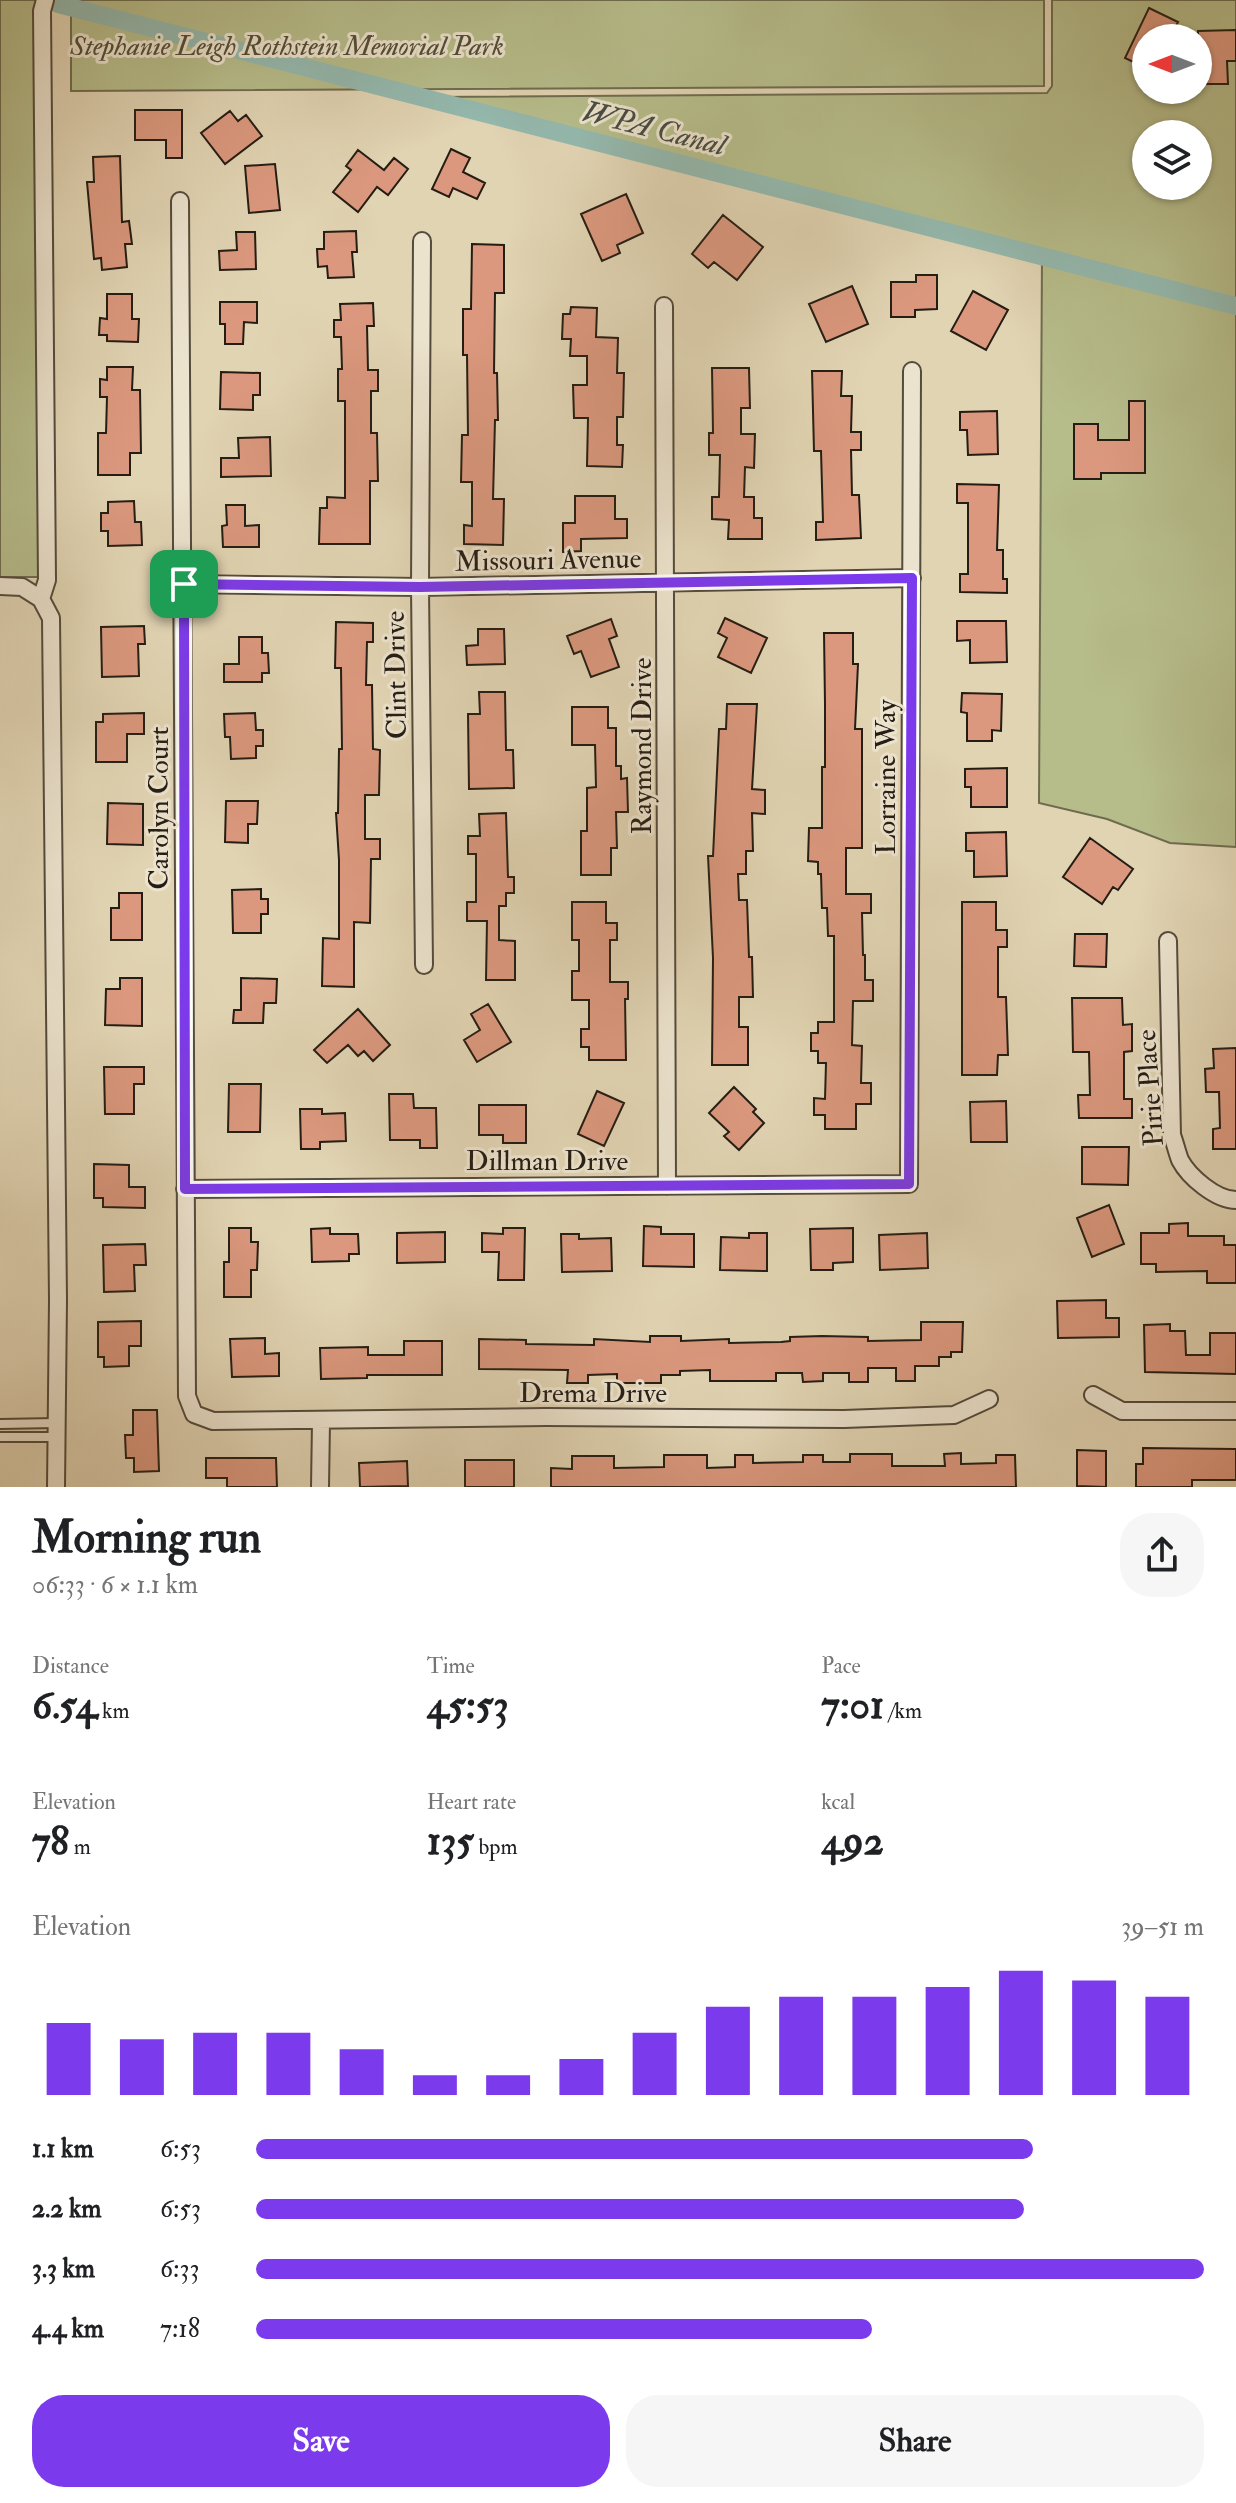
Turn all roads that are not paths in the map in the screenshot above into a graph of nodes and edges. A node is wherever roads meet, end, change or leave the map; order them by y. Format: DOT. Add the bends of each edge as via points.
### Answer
graph roads {
  1 [pos="45,0"];
  2 [pos="180,201"];
  3 [pos="422,241"];
  4 [pos="664,306"];
  5 [pos="912,371"];
  6 [pos="912,578"];
  7 [pos="184,584"];
  8 [pos="667,584"];
  9 [pos="0,586"];
  10 [pos="420,587"];
  11 [pos="41,599"];
  12 [pos="1168,941"];
  13 [pos="424,965"];
  14 [pos="909,1184"];
  15 [pos="667,1186"];
  16 [pos="185,1189"];
  17 [pos="1236,1200"];
  18 [pos="1093,1395"];
  19 [pos="989,1399"];
  20 [pos="1236,1411"];
  21 [pos="194,1414"];
  22 [pos="321,1422"];
  23 [pos="0,1424"];
  24 [pos="56,1430"];
  25 [pos="0,1437"];
  26 [pos="56,1487"];
  27 [pos="320,1487"];
  1 -- 11 [label="street" via="47,580"];
  2 -- 7 [label="street, Carolyn Court"];
  3 -- 10 [label="street, Clint Drive"];
  4 -- 8 [label="street, Raymond Drive"];
  5 -- 6 [label="street, Lorraine Way"];
  6 -- 8 [label="street, Missouri Avenue"];
  6 -- 14 [label="street, Lorraine Way"];
  7 -- 10 [label="street, Missouri Avenue"];
  7 -- 16 [label="street, Carolyn Court"];
  8 -- 10 [label="street, Missouri Avenue"];
  8 -- 15 [label="street, Raymond Drive"];
  9 -- 11 [label="street" via="22,587"];
  10 -- 13 [label="street, Clint Drive"];
  11 -- 24 [label="street" via="51,618"];
  12 -- 17 [label="street, Pirie Place" via="1172,1135 1181,1162 1205,1187"];
  14 -- 15 [label="street, Dillman Drive"];
  15 -- 16 [label="street, Dillman Drive"];
  16 -- 21 [label="street, Carolyn Court" via="187,1396"];
  18 -- 20 [label="street" via="1122,1411"];
  19 -- 22 [label="street, Drema Drive" via="954,1415 844,1419"];
  21 -- 22 [label="street, Drema Drive" via="213,1421"];
  22 -- 27 [label="street"];
  23 -- 24 [label="lane"];
  24 -- 25 [label="lane"];
  24 -- 26 [label="street"];
}
